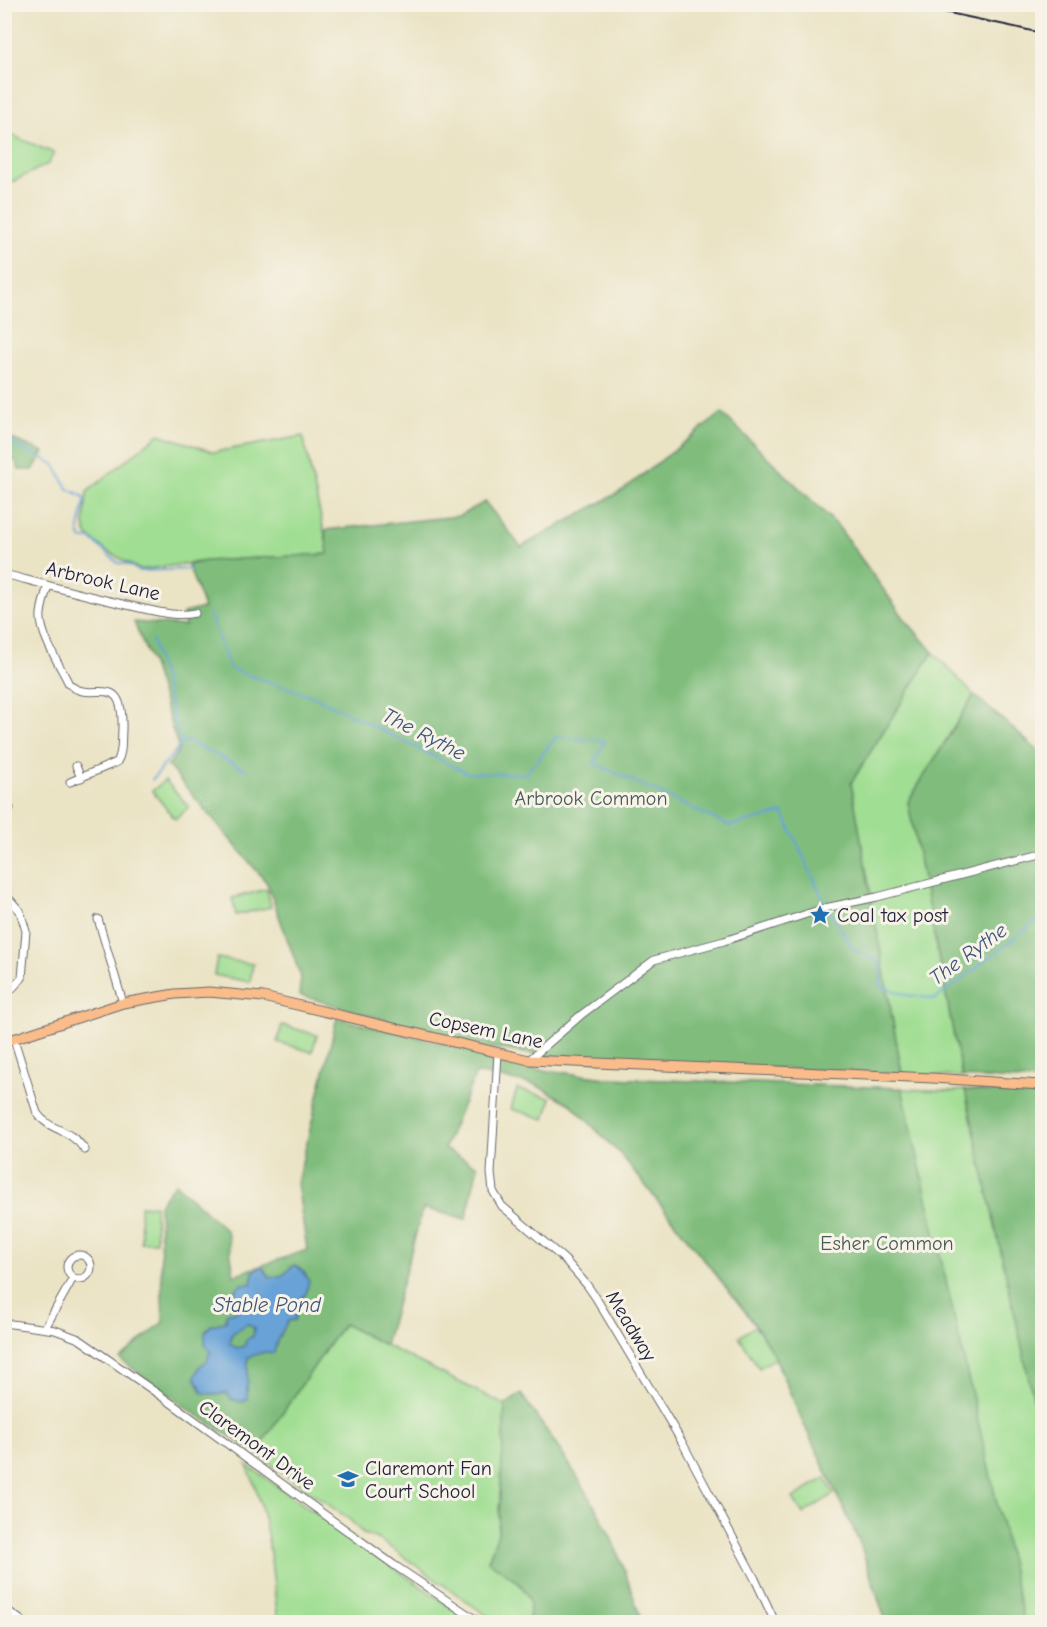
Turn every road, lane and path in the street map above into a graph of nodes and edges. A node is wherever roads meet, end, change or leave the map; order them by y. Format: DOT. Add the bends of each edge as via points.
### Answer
graph roads {
  1 [pos="4,574"];
  2 [pos="48,586"];
  3 [pos="195,613"];
  4 [pos="76,766"];
  5 [pos="81,778"];
  6 [pos="70,782"];
  7 [pos="1042,854"];
  8 [pos="4,892"];
  9 [pos="98,920"];
  10 [pos="4,997"];
  11 [pos="123,1003"];
  12 [pos="9,1041"];
  13 [pos="498,1053"];
  14 [pos="529,1060"];
  15 [pos="1042,1085"];
  16 [pos="85,1150"];
  17 [pos="73,1278"];
  18 [pos="4,1323"];
  19 [pos="45,1328"];
  20 [pos="4,1608"];
  21 [pos="22,1621"];
  22 [pos="479,1623"];
  23 [pos="775,1623"];
  1 -- 2 [label="street, Arbrook Lane"];
  2 -- 3 [label="street, Arbrook Lane" via="156,612 180,616"];
  2 -- 5 [label="street" via="41,622 69,684 80,690 108,691 122,709 120,758"];
  4 -- 5 [label="street"];
  5 -- 6 [label="street"];
  7 -- 14 [label="street" via="828,907 654,960 580,1015"];
  8 -- 10 [label="street" via="20,911 26,931 22,978"];
  9 -- 11 [label="street"];
  11 -- 12 [label="main road, Copsem Lane"];
  11 -- 13 [label="main road, Copsem Lane" via="209,992 259,997"];
  12 -- 16 [label="street" via="43,1122 77,1139"];
  13 -- 14 [label="main road, Copsem Lane"];
  13 -- 23 [label="street, Meadway" via="491,1173 496,1199 565,1260 587,1285 682,1442"];
  14 -- 15 [label="main road, Copsem Lane"];
  17 -- 19 [label="street"];
  18 -- 19 [label="street, Claremont Drive"];
  19 -- 22 [label="street, Claremont Drive" via="79,1339"];
  20 -- 21 [label="street"];
}
